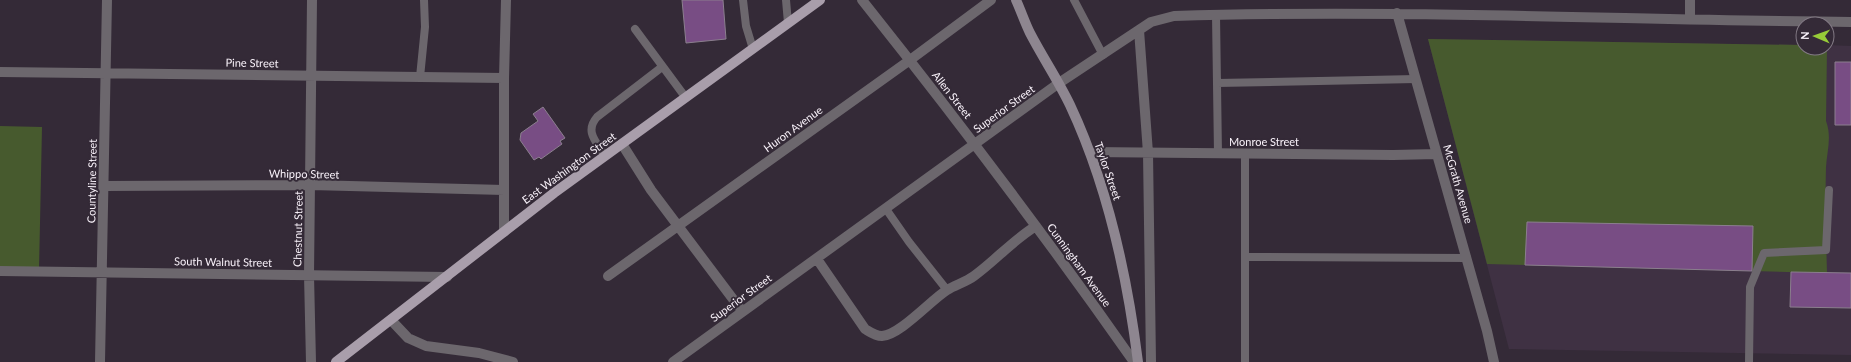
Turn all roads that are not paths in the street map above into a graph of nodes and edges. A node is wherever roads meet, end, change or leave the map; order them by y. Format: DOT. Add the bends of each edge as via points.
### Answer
graph roads {
  1 [pos="108,0"];
  2 [pos="312,0"];
  3 [pos="424,0"];
  4 [pos="506,0"];
  5 [pos="743,0"];
  6 [pos="786,0"];
  7 [pos="820,0"];
  8 [pos="862,0"];
  9 [pos="991,0"];
  10 [pos="1016,0"];
  11 [pos="1074,0"];
  12 [pos="1690,0"];
  13 [pos="1397,13"];
  14 [pos="1216,15"];
  15 [pos="1690,19"];
  16 [pos="1851,22"];
  17 [pos="788,23"];
  18 [pos="635,29"];
  19 [pos="1139,30"];
  20 [pos="753,50"];
  21 [pos="1103,55"];
  22 [pos="910,60"];
  23 [pos="662,67"];
  24 [pos="0,72"];
  25 [pos="106,73"];
  26 [pos="312,75"];
  27 [pos="420,76"];
  28 [pos="504,78"];
  29 [pos="1416,79"];
  30 [pos="1059,83"];
  31 [pos="1217,83"];
  32 [pos="686,98"];
  33 [pos="622,144"];
  34 [pos="975,144"];
  35 [pos="1090,152"];
  36 [pos="1148,154"];
  37 [pos="1218,154"];
  38 [pos="1245,154"];
  39 [pos="1437,154"];
  40 [pos="605,156"];
  41 [pos="311,185"];
  42 [pos="104,186"];
  43 [pos="504,190"];
  44 [pos="1829,190"];
  45 [pos="886,209"];
  46 [pos="1036,226"];
  47 [pos="679,227"];
  48 [pos="504,232"];
  49 [pos="1245,257"];
  50 [pos="1467,258"];
  51 [pos="817,259"];
  52 [pos="0,271"];
  53 [pos="103,272"];
  54 [pos="309,275"];
  55 [pos="608,276"];
  56 [pos="447,277"];
  57 [pos="946,290"];
  58 [pos="742,312"];
  59 [pos="391,320"];
  60 [pos="100,362"];
  61 [pos="311,362"];
  62 [pos="336,362"];
  63 [pos="513,362"];
  64 [pos="673,362"];
  65 [pos="1134,362"];
  66 [pos="1138,362"];
  67 [pos="1151,362"];
  68 [pos="1245,362"];
  69 [pos="1494,362"];
  70 [pos="1749,362"];
  1 -- 25 [label="street, Countyline Street"];
  2 -- 26 [label="street, Chestnut Street"];
  3 -- 27 [label="lane" via="425,27"];
  4 -- 28 [label="street"];
  5 -- 20 [label="lane" via="746,26"];
  6 -- 17 [label="lane"];
  7 -- 17 [label="main road, East Washington Street"];
  8 -- 22 [label="street, Allen Street"];
  9 -- 22 [label="street, Huron Avenue"];
  10 -- 30 [label="main road, Taylor Street" via="1030,33"];
  11 -- 21 [label="lane"];
  12 -- 15 [label="street"];
  13 -- 14 [label="street, Superior Street"];
  13 -- 15 [label="street, Superior Street"];
  13 -- 29 [label="street, McGrath Avenue"];
  14 -- 19 [label="street, Superior Street" via="1162,18 1150,22"];
  14 -- 31 [label="lane"];
  15 -- 16 [label="street, Superior Street"];
  17 -- 20 [label="main road, East Washington Street"];
  18 -- 23 [label="lane"];
  19 -- 21 [label="street, Superior Street"];
  19 -- 36 [label="street"];
  20 -- 32 [label="main road, East Washington Street"];
  21 -- 30 [label="street, Superior Street"];
  22 -- 34 [label="street, Allen Street"];
  22 -- 47 [label="street, Huron Avenue"];
  23 -- 32 [label="lane"];
  23 -- 40 [label="lane" via="591,124 590,132"];
  24 -- 25 [label="street, Pine Street"];
  25 -- 26 [label="street, Pine Street"];
  25 -- 42 [label="street, Countyline Street"];
  26 -- 27 [label="street, Pine Street"];
  26 -- 41 [label="street, Chestnut Street"];
  27 -- 28 [label="street, Pine Street"];
  28 -- 43 [label="street"];
  29 -- 31 [label="lane"];
  29 -- 39 [label="street, McGrath Avenue"];
  30 -- 34 [label="street, Superior Street"];
  30 -- 35 [label="main road, Taylor Street"];
  31 -- 37 [label="lane"];
  32 -- 33 [label="main road, East Washington Street"];
  33 -- 40 [label="main road, East Washington Street"];
  33 -- 47 [label="street" via="651,190"];
  34 -- 45 [label="street, Superior Street"];
  34 -- 46 [label="street, Allen Street"];
  35 -- 36 [label="street, Monroe Street"];
  35 -- 66 [label="main road, Taylor Street" via="1118,242 1133,318"];
  36 -- 37 [label="street, Monroe Street"];
  36 -- 67 [label="street"];
  37 -- 38 [label="street, Monroe Street"];
  38 -- 39 [label="street, Monroe Street"];
  38 -- 49 [label="lane"];
  39 -- 50 [label="street, McGrath Avenue"];
  40 -- 48 [label="main road, East Washington Street"];
  41 -- 42 [label="street, Whippo Street"];
  41 -- 43 [label="street, Whippo Street"];
  41 -- 54 [label="street, Chestnut Street"];
  42 -- 53 [label="street, Countyline Street"];
  43 -- 48 [label="street"];
  44 -- 70 [label="lane" via="1826,250 1764,253 1750,287"];
  45 -- 51 [label="street, Superior Street"];
  45 -- 57 [label="lane"];
  46 -- 57 [label="street, Cunningham Avenue" via="1014,240 973,278"];
  46 -- 65 [label="street, Cunningham Avenue"];
  47 -- 55 [label="street, Huron Avenue"];
  47 -- 58 [label="street"];
  48 -- 56 [label="main road, East Washington Street"];
  49 -- 50 [label="lane"];
  49 -- 68 [label="lane"];
  50 -- 69 [label="street, McGrath Avenue"];
  51 -- 57 [label="street, Cunningham Avenue" via="865,329 873,334 882,336 891,333"];
  51 -- 58 [label="street, Superior Street"];
  52 -- 53 [label="street, South Walnut Street"];
  53 -- 54 [label="street, South Walnut Street"];
  53 -- 60 [label="street, Countyline Street"];
  54 -- 56 [label="street, South Walnut Street"];
  54 -- 61 [label="street, Chestnut Street"];
  56 -- 59 [label="main road, East Washington Street"];
  58 -- 64 [label="street, Superior Street"];
  59 -- 62 [label="main road, East Washington Street"];
  59 -- 63 [label="street" via="403,334 415,342 436,349 479,353"];
}
